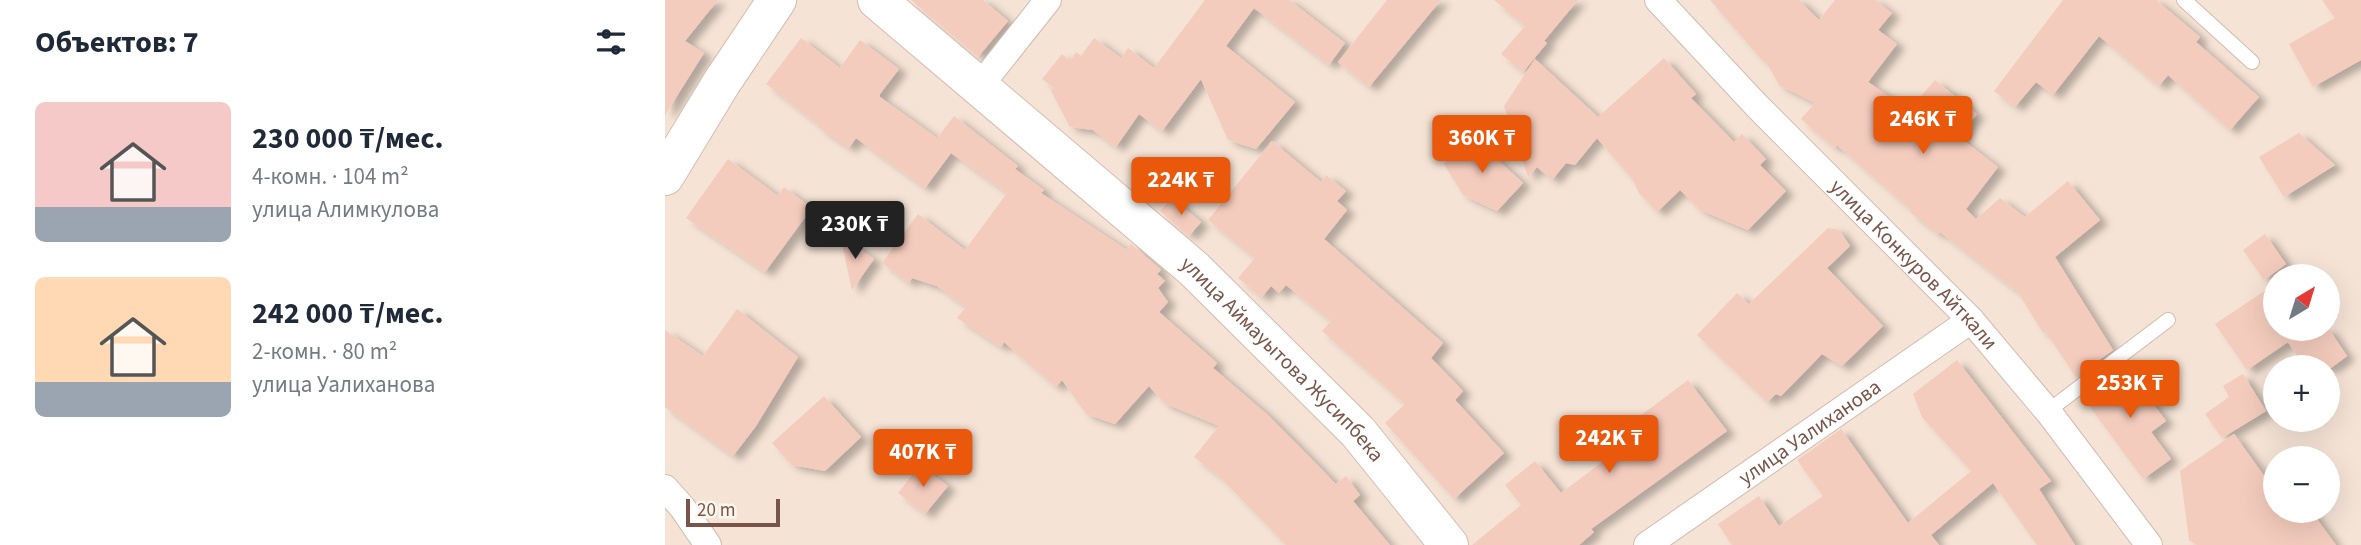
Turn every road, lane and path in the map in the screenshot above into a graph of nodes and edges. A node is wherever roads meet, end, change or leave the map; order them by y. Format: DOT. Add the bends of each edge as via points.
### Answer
graph roads {
  1 [pos="777,0"];
  2 [pos="877,0"];
  3 [pos="1048,0"];
  4 [pos="1658,0"];
  5 [pos="2183,0"];
  6 [pos="2252,62"];
  7 [pos="979,87"];
  8 [pos="665,176"];
  9 [pos="1971,320"];
  10 [pos="2168,320"];
  11 [pos="2048,411"];
  12 [pos="665,488"];
  13 [pos="708,545"];
  14 [pos="1449,545"];
  15 [pos="1647,545"];
  16 [pos="2149,545"];
  1 -- 8 [label="street"];
  2 -- 7 [label="street, улица Аймауытова Жусипбека"];
  3 -- 7 [label="street"];
  4 -- 9 [label="street, улица Конкуров Айткали"];
  5 -- 6 [label="lane"];
  7 -- 14 [label="street, улица Аймауытова Жусипбека" via="1194,269 1358,432"];
  9 -- 11 [label="street, улица Конкуров Айткали"];
  9 -- 15 [label="street, улица Уалиханова"];
  10 -- 11 [label="lane"];
  11 -- 16 [label="street, улица Конкуров Айткали"];
  12 -- 13 [label="street"];
}
